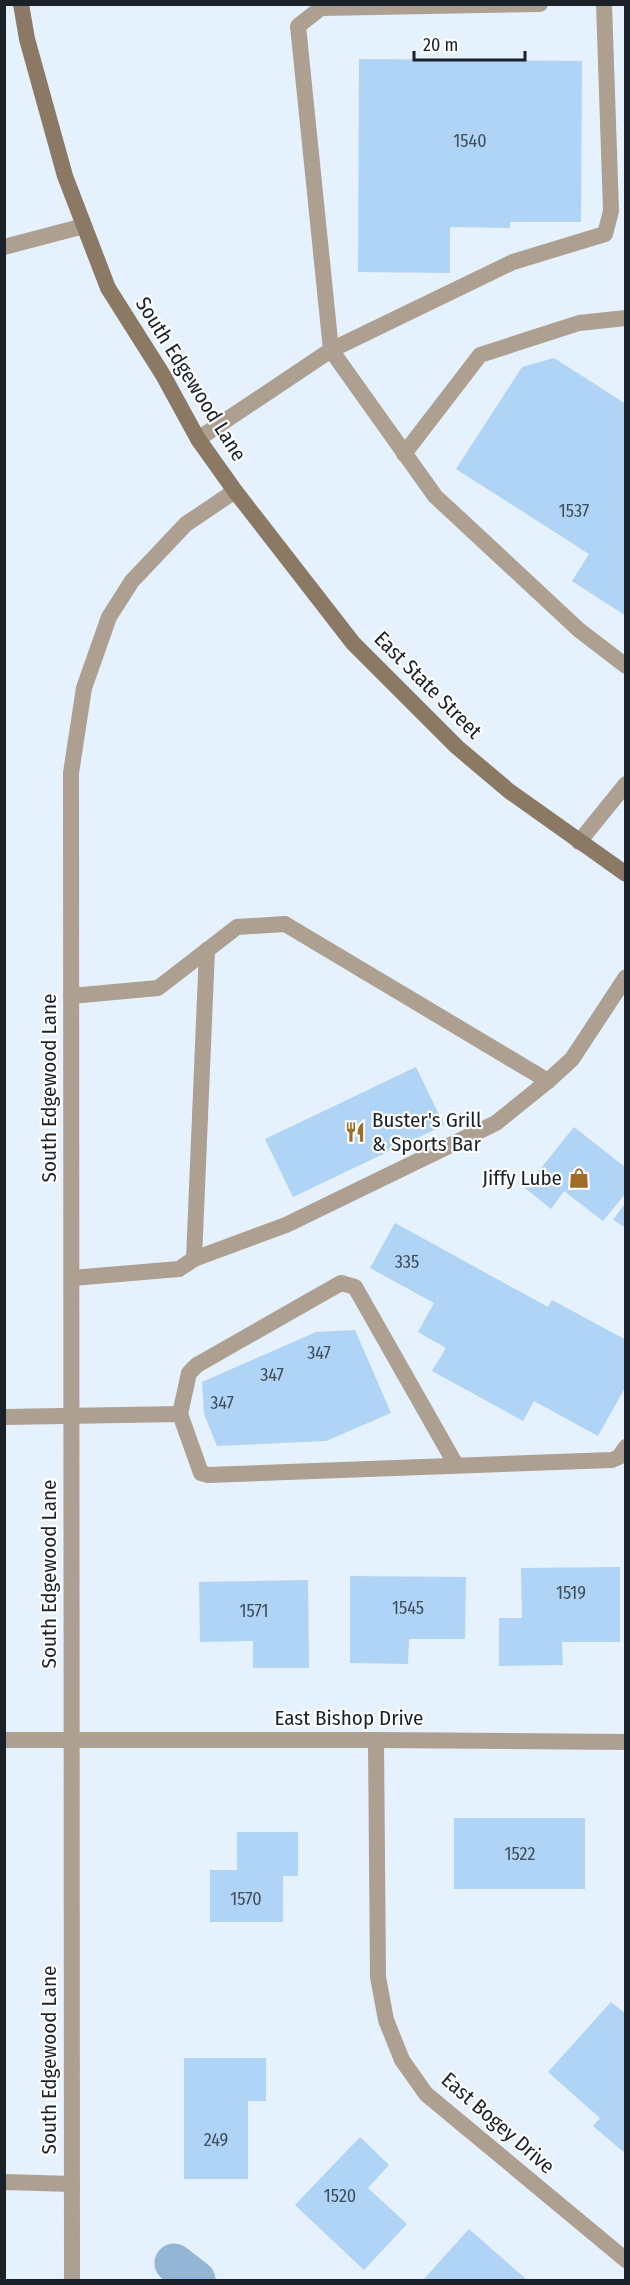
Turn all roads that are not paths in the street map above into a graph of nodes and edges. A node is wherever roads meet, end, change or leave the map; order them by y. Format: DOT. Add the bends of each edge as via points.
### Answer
graph roads {
  1 [pos="21,4"];
  2 [pos="540,4"];
  3 [pos="604,4"];
  4 [pos="84,226"];
  5 [pos="4,247"];
  6 [pos="626,318"];
  7 [pos="331,350"];
  8 [pos="198,439"];
  9 [pos="404,454"];
  10 [pos="235,491"];
  11 [pos="626,666"];
  12 [pos="626,784"];
  13 [pos="579,842"];
  14 [pos="626,874"];
  15 [pos="207,950"];
  16 [pos="626,977"];
  17 [pos="71,996"];
  18 [pos="548,1081"];
  19 [pos="194,1259"];
  20 [pos="72,1278"];
  21 [pos="180,1414"];
  22 [pos="72,1416"];
  23 [pos="4,1417"];
  24 [pos="626,1447"];
  25 [pos="456,1465"];
  26 [pos="4,1740"];
  27 [pos="376,1740"];
  28 [pos="72,1742"];
  29 [pos="626,1742"];
  30 [pos="4,2182"];
  31 [pos="72,2184"];
  32 [pos="626,2260"];
  33 [pos="72,2280"];
  1 -- 4 [label="main road, South Edgewood Lane" via="65,176"];
  2 -- 7 [label="street" via="321,9 298,26"];
  3 -- 7 [label="street" via="611,211 605,234 513,262"];
  4 -- 5 [label="street"];
  4 -- 8 [label="main road, South Edgewood Lane" via="108,288"];
  6 -- 9 [label="street" via="579,323 480,355"];
  7 -- 8 [label="street"];
  7 -- 9 [label="street"];
  8 -- 10 [label="main road, South Edgewood Lane"];
  9 -- 11 [label="street" via="435,496 579,630"];
  10 -- 13 [label="main road, East State Street" via="353,643 457,747"];
  10 -- 17 [label="street, South Edgewood Lane" via="186,524 132,581 109,617 84,688 71,773"];
  12 -- 13 [label="street"];
  13 -- 14 [label="main road, East State Street"];
  15 -- 17 [label="street" via="158,988"];
  15 -- 18 [label="street" via="237,927 285,924"];
  15 -- 19 [label="street"];
  16 -- 18 [label="street" via="572,1059"];
  17 -- 20 [label="street, South Edgewood Lane"];
  18 -- 19 [label="street" via="496,1123 286,1224"];
  19 -- 20 [label="street" via="179,1269"];
  20 -- 22 [label="street, South Edgewood Lane"];
  21 -- 22 [label="street"];
  21 -- 25 [label="street" via="204,1474"];
  21 -- 25 [label="street" via="189,1373 197,1365 341,1283 348,1284 355,1287"];
  22 -- 23 [label="street"];
  22 -- 28 [label="street, South Edgewood Lane"];
  24 -- 25 [label="street" via="612,1460"];
  26 -- 28 [label="street, East Bishop Drive"];
  27 -- 28 [label="street, East Bishop Drive"];
  27 -- 29 [label="street, East Bishop Drive"];
  27 -- 32 [label="street, East Bogey Drive" via="378,1977 386,2020 402,2060 426,2094"];
  28 -- 31 [label="street, South Edgewood Lane"];
  30 -- 31 [label="street"];
  31 -- 33 [label="street, South Edgewood Lane"];
}
